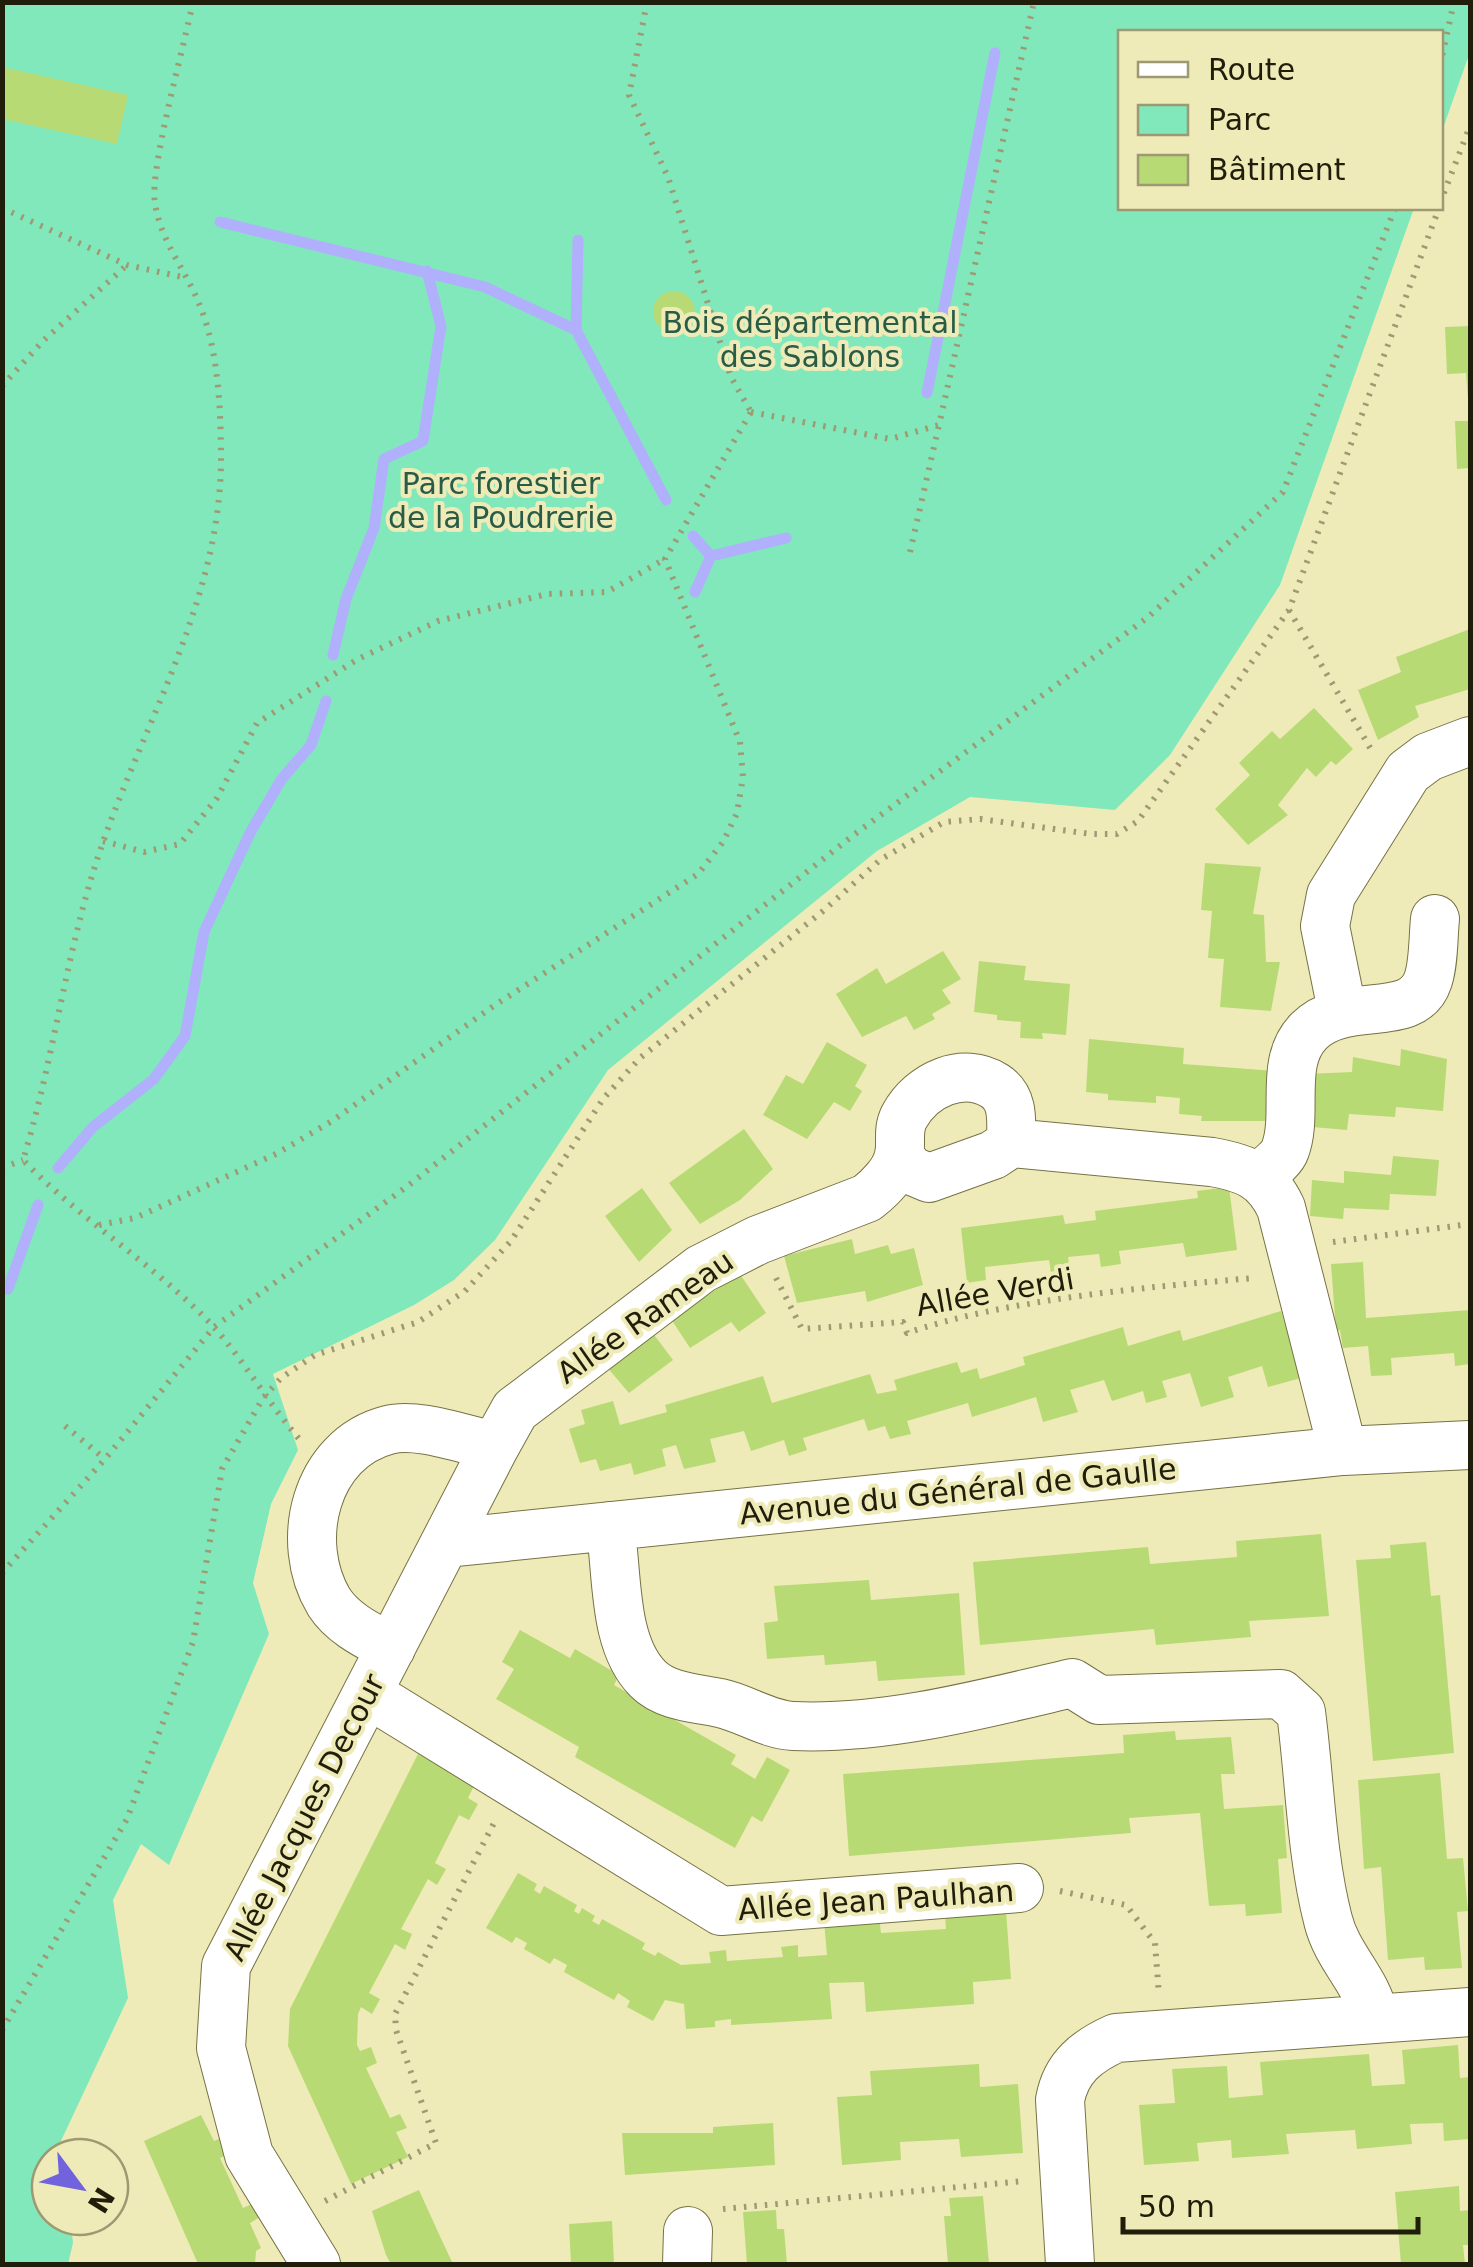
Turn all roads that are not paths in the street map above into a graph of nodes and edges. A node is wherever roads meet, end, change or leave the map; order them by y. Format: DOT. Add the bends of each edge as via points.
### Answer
graph roads {
  1 [pos="1470,741"];
  2 [pos="1435,919"];
  3 [pos="1342,1010"];
  4 [pos="1010,1143"];
  5 [pos="899,1154"];
  6 [pos="1259,1177"];
  7 [pos="1470,1445"];
  8 [pos="495,1446"];
  9 [pos="1344,1452"];
  10 [pos="610,1526"];
  11 [pos="447,1543"];
  12 [pos="391,1648"];
  13 [pos="367,1693"];
  14 [pos="1019,1888"];
  15 [pos="1470,2012"];
  16 [pos="1374,2016"];
  17 [pos="316,2264"];
  18 [pos="1070,2264"];
  1 -- 3 [label="street" via="1428,757 1394,788 1331,894 1326,911"];
  2 -- 3 [label="street" via="1423,991 1400,1007"];
  3 -- 6 [label="street" via="1298,1046 1285,1152"];
  4 -- 5 [label="street" via="929,1178 910,1170"];
  4 -- 5 [label="street, Allée Rameau" via="1011,1110 1002,1091 982,1078 958,1075 914,1102 898,1136"];
  4 -- 6 [label="street" via="1212,1162"];
  5 -- 8 [label="street, Allée Rameau" via="868,1198 701,1269 515,1410"];
  6 -- 9 [label="street" via="1281,1208"];
  7 -- 9 [label="street, Avenue du Général de Gaulle"];
  8 -- 11 [label="street, Allée Rameau"];
  8 -- 12 [label="street" via="392,1428 364,1438 328,1472 310,1531 316,1574 330,1605"];
  9 -- 10 [label="street, Avenue du Général de Gaulle"];
  10 -- 11 [label="street, Avenue du Général de Gaulle"];
  10 -- 16 [label="street" via="620,1627 648,1679 684,1697 789,1726 984,1704 1072,1683 1099,1700 1281,1694 1301,1712 1327,1918 1339,1955 1370,1997"];
  11 -- 12 [label="street, Allée Jacques Decour"];
  12 -- 13 [label="street, Allée Jacques Decour"];
  13 -- 14 [label="street, Allée Jean Paulhan" via="721,1911"];
  13 -- 17 [label="street, Allée Jacques Decour" via="226,1966 220,2048 250,2154"];
  15 -- 16 [label="street"];
  16 -- 18 [label="street" via="1116,2038 1093,2048 1063,2082 1060,2100"];
}
